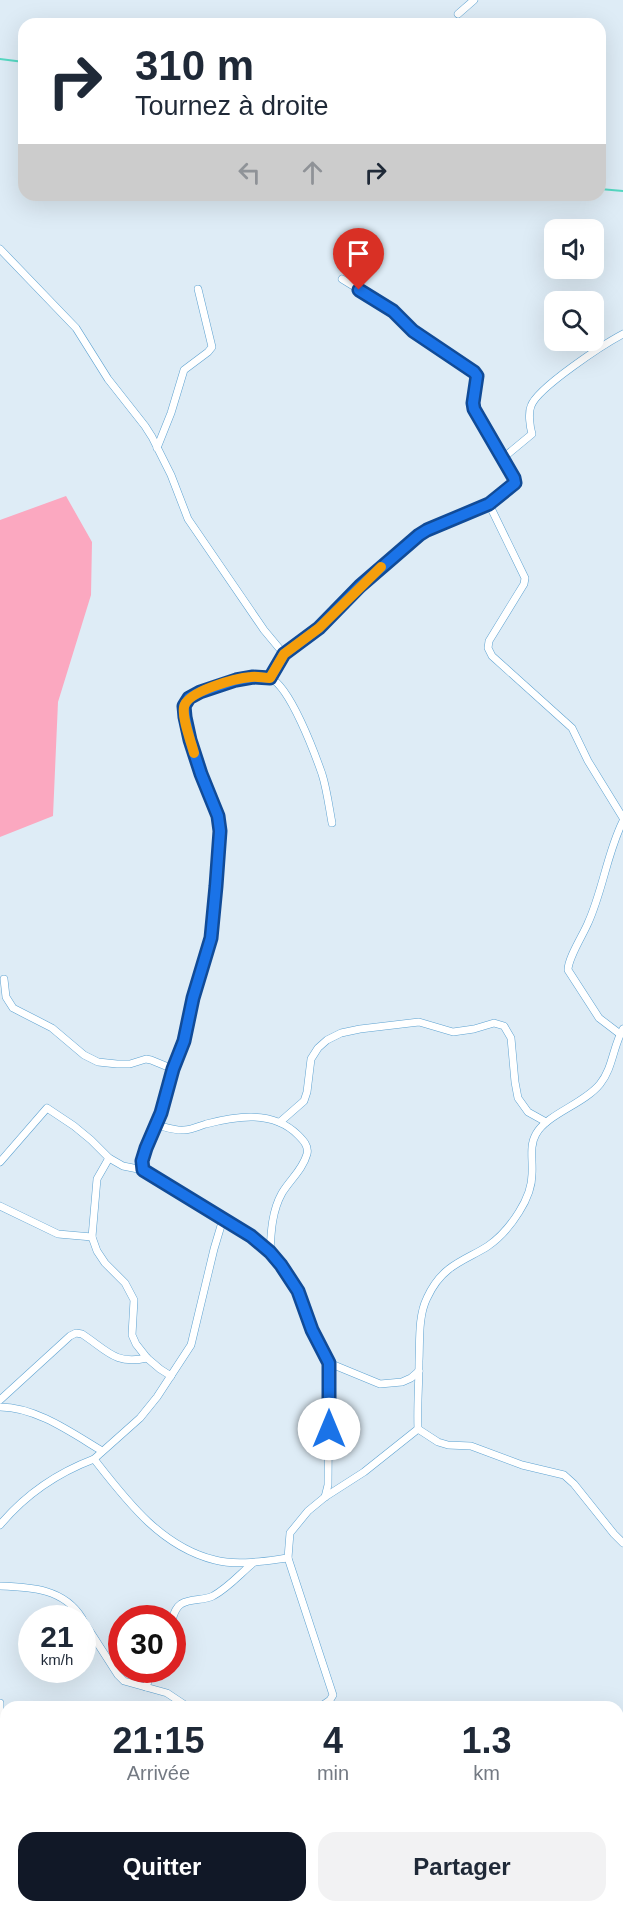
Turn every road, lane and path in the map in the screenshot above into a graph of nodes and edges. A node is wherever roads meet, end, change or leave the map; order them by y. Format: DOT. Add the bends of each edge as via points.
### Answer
graph roads {
  1 [pos="474,0"];
  2 [pos="458,14"];
  3 [pos="0,249"];
  4 [pos="342,279"];
  5 [pos="198,289"];
  6 [pos="623,334"];
  7 [pos="157,448"];
  8 [pos="503,458"];
  9 [pos="489,504"];
  10 [pos="284,654"];
  11 [pos="270,678"];
  12 [pos="623,820"];
  13 [pos="332,824"];
  14 [pos="4,979"];
  15 [pos="621,1032"];
  16 [pos="173,1069"];
  17 [pos="280,1122"];
  18 [pos="546,1122"];
  19 [pos="157,1125"];
  20 [pos="109,1158"];
  21 [pos="0,1162"];
  22 [pos="143,1170"];
  23 [pos="0,1206"];
  24 [pos="224,1220"];
  25 [pos="92,1237"];
  26 [pos="270,1252"];
  27 [pos="147,1358"];
  28 [pos="329,1363"];
  29 [pos="419,1371"];
  30 [pos="171,1376"];
  31 [pos="0,1400"];
  32 [pos="0,1407"];
  33 [pos="418,1429"];
  34 [pos="102,1451"];
  35 [pos="94,1459"];
  36 [pos="326,1497"];
  37 [pos="0,1525"];
  38 [pos="623,1543"];
  39 [pos="288,1558"];
  40 [pos="253,1563"];
  41 [pos="0,1586"];
  42 [pos="71,1605"];
  43 [pos="180,1605"];
  44 [pos="96,1641"];
  45 [pos="147,1683"];
  46 [pos="146,1687"];
  47 [pos="179,1701"];
  48 [pos="329,1701"];
  49 [pos="0,1703"];
  50 [pos="0,1722"];
  1 -- 2 [label="street"];
  3 -- 7 [label="street" via="76,328"];
  4 -- 8 [label="street" via="393,311 413,331 474,372 474,409"];
  5 -- 7 [label="street" via="212,347 184,370"];
  6 -- 8 [label="street" via="533,401 532,434"];
  7 -- 10 [label="street" via="188,519"];
  8 -- 9 [label="street" via="515,483"];
  9 -- 10 [label="street" via="419,535 319,628"];
  9 -- 12 [label="street" via="525,578 488,648 572,729"];
  10 -- 11 [label="street"];
  11 -- 13 [label="street" via="281,687 305,730 322,776"];
  11 -- 16 [label="street" via="236,680 200,692 184,706 190,740 220,831 211,938"];
  12 -- 15 [label="street" via="613,841 596,906 568,965 599,1018"];
  14 -- 16 [label="street" via="6,997 13,1008 52,1028 84,1055 98,1062 117,1064 146,1059"];
  15 -- 18 [label="street" via="601,1083 582,1101"];
  16 -- 19 [label="street"];
  17 -- 18 [label="street" via="304,1101 311,1059 327,1040 360,1029 419,1022 453,1032 494,1023 504,1026 512,1038 518,1098 528,1112"];
  17 -- 19 [label="street" via="246,1116 182,1131"];
  17 -- 26 [label="street" via="304,1141 308,1151 275,1210"];
  18 -- 29 [label="street" via="534,1138 532,1176 520,1212 487,1247 447,1271 426,1299"];
  19 -- 22 [label="street" via="146,1148"];
  20 -- 21 [label="street" via="47,1108"];
  20 -- 22 [label="street"];
  20 -- 25 [label="street" via="97,1179"];
  22 -- 24 [label="street"];
  23 -- 25 [label="street" via="58,1234"];
  24 -- 26 [label="street"];
  24 -- 30 [label="street" via="191,1345"];
  25 -- 27 [label="street" via="105,1263 131,1291 132,1335"];
  26 -- 28 [label="street" via="298,1291"];
  27 -- 30 [label="street"];
  27 -- 31 [label="street" via="124,1361 76,1333"];
  28 -- 29 [label="street" via="380,1384 402,1382"];
  28 -- 36 [label="street"];
  29 -- 33 [label="street"];
  30 -- 34 [label="street" via="140,1418"];
  32 -- 34 [label="street" via="30,1413"];
  33 -- 36 [label="street"];
  33 -- 38 [label="street" via="438,1442 471,1446 564,1475"];
  34 -- 35 [label="street"];
  35 -- 37 [label="street" via="68,1469 33,1492"];
  35 -- 40 [label="street" via="144,1519 179,1546 215,1560"];
  36 -- 39 [label="street" via="290,1533"];
  39 -- 40 [label="street"];
  39 -- 48 [label="street" via="333,1695"];
  40 -- 43 [label="street" via="211,1597"];
  41 -- 42 [label="street" via="50,1593"];
  44 -- 46 [label="street" via="118,1676"];
  45 -- 46 [label="street"];
  46 -- 47 [label="street"];
  49 -- 50 [label="street"];
}
